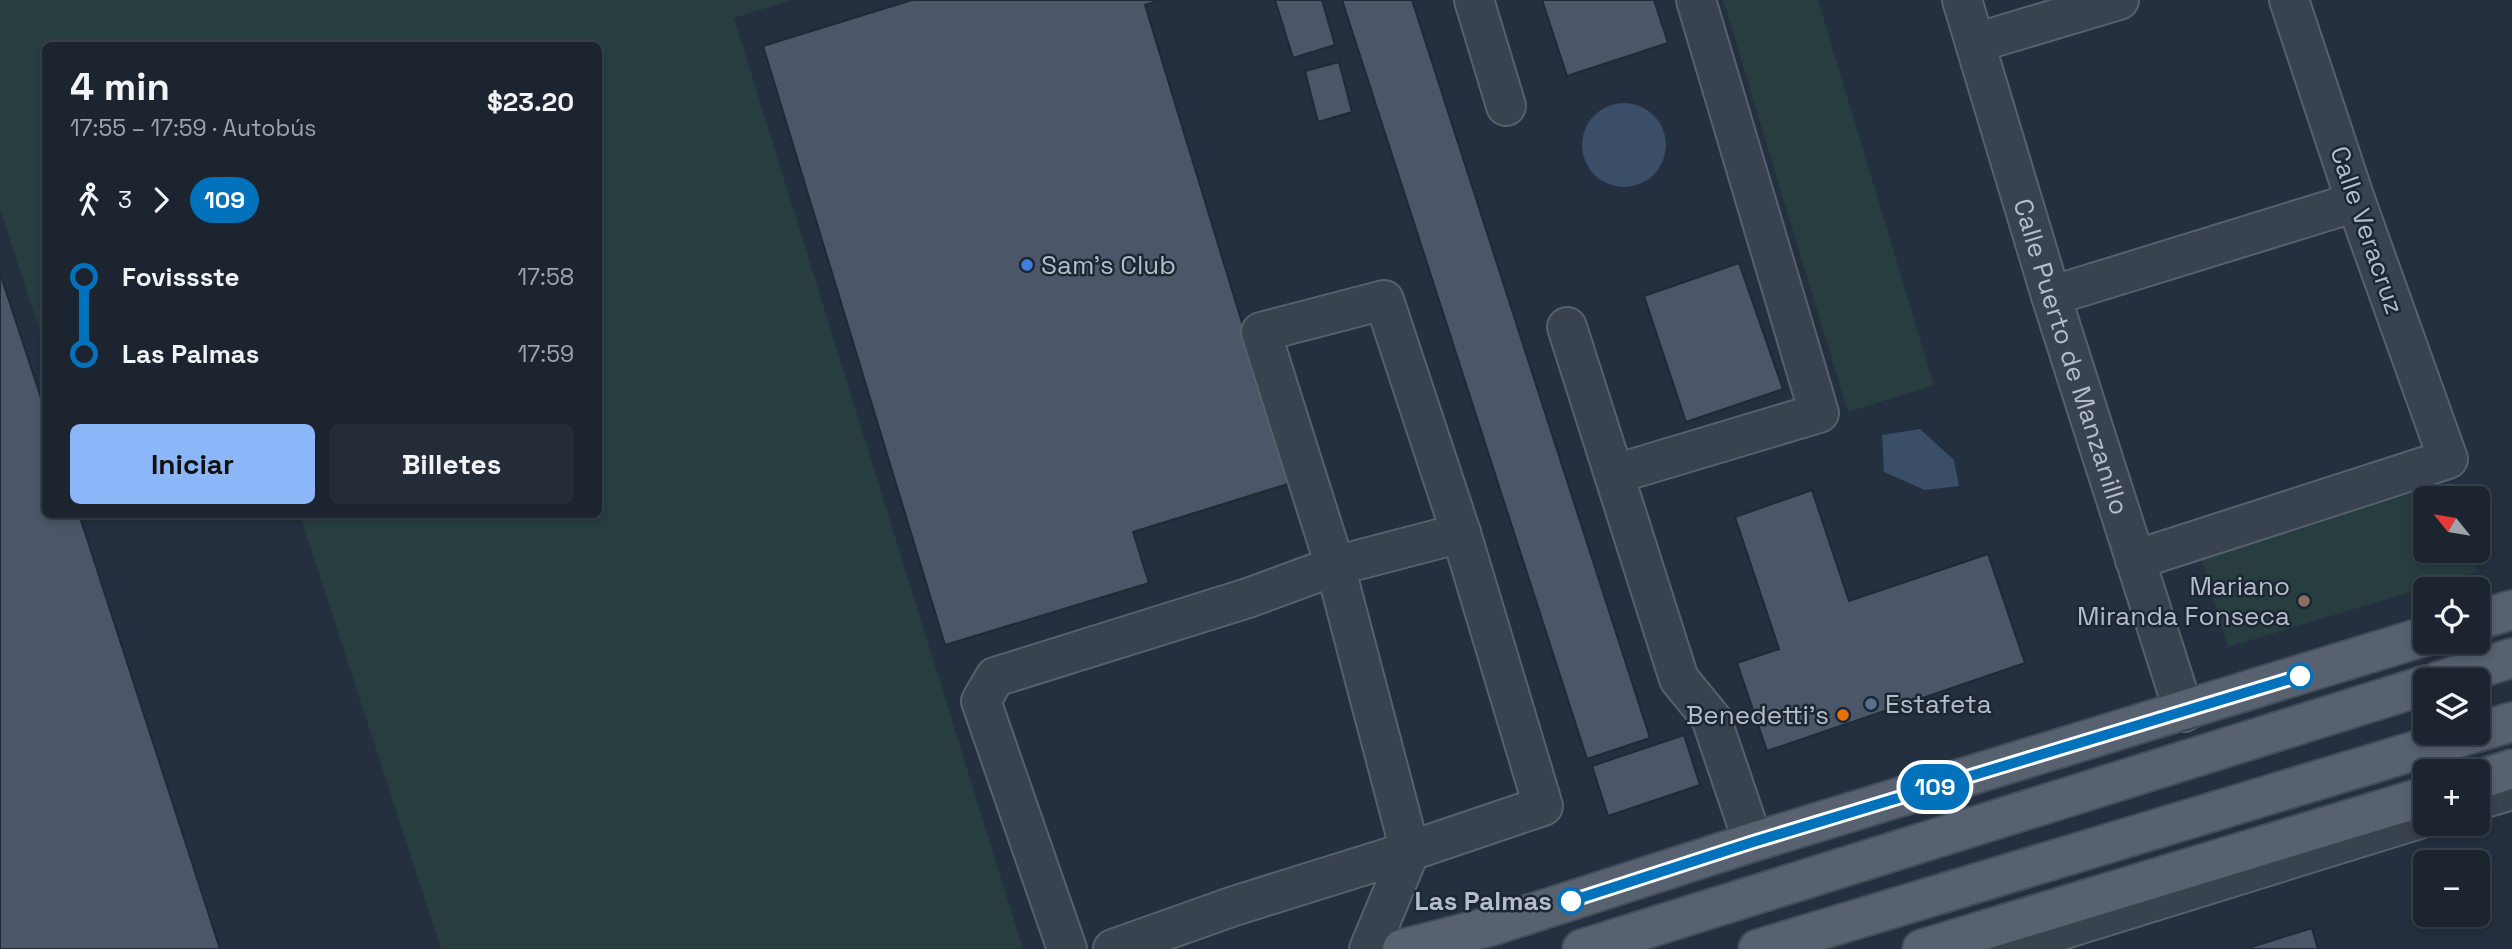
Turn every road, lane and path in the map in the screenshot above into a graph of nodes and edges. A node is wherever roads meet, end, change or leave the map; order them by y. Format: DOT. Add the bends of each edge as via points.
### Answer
graph roads {
  1 [pos="1474,0"];
  2 [pos="1696,0"];
  3 [pos="1962,0"];
  4 [pos="2119,0"];
  5 [pos="2289,0"];
  6 [pos="1975,43"];
  7 [pos="1506,106"];
  8 [pos="2356,202"];
  9 [pos="2051,296"];
  10 [pos="1567,327"];
  11 [pos="1615,474"];
  12 [pos="1461,533"];
  13 [pos="2135,559"];
  14 [pos="1335,566"];
  15 [pos="2512,610"];
  16 [pos="2490,616"];
  17 [pos="2413,640"];
  18 [pos="2512,658"];
  19 [pos="2480,668"];
  20 [pos="2413,689"];
  21 [pos="2184,712"];
  22 [pos="2512,722"];
  23 [pos="2490,729"];
  24 [pos="2436,745"];
  25 [pos="2512,769"];
  26 [pos="2490,776"];
  27 [pos="2512,790"];
  28 [pos="2490,796"];
  29 [pos="2413,800"];
  30 [pos="2413,821"];
  31 [pos="1753,842"];
  32 [pos="1410,851"];
  33 [pos="1067,949"];
  34 [pos="1113,949"];
  35 [pos="1369,949"];
  36 [pos="1402,949"];
  37 [pos="1582,949"];
  38 [pos="1758,949"];
  39 [pos="1922,949"];
  40 [pos="2000,949"];
  1 -- 7 [label="street"];
  2 -- 11 [label="street" via="1819,413"];
  3 -- 6 [label="street, Calle Puerto de Manzanillo"];
  4 -- 6 [label="street"];
  5 -- 8 [label="street, Calle Veracruz"];
  6 -- 9 [label="street, Calle Puerto de Manzanillo"];
  8 -- 9 [label="street"];
  8 -- 13 [label="street, Calle Veracruz" via="2448,459"];
  9 -- 13 [label="street, Calle Puerto de Manzanillo"];
  10 -- 11 [label="street"];
  11 -- 31 [label="street" via="1679,679 1711,718"];
  12 -- 14 [label="street"];
  12 -- 14 [label="street" via="1384,300 1261,332"];
  12 -- 32 [label="street" via="1543,806"];
  13 -- 21 [label="street, Calle Puerto de Manzanillo"];
  14 -- 32 [label="street"];
  14 -- 33 [label="street" via="995,677 981,701"];
  15 -- 16 [label="main road"];
  17 -- 21 [label="main road"];
  18 -- 19 [label="main road"];
  20 -- 37 [label="main road"];
  21 -- 31 [label="main road"];
  22 -- 23 [label="main road"];
  24 -- 38 [label="main road"];
  25 -- 26 [label="main road"];
  27 -- 28 [label="street"];
  29 -- 39 [label="main road"];
  30 -- 40 [label="street"];
  31 -- 36 [label="main road" via="1492,926"];
  32 -- 34 [label="street"];
  32 -- 35 [label="street"];
}
